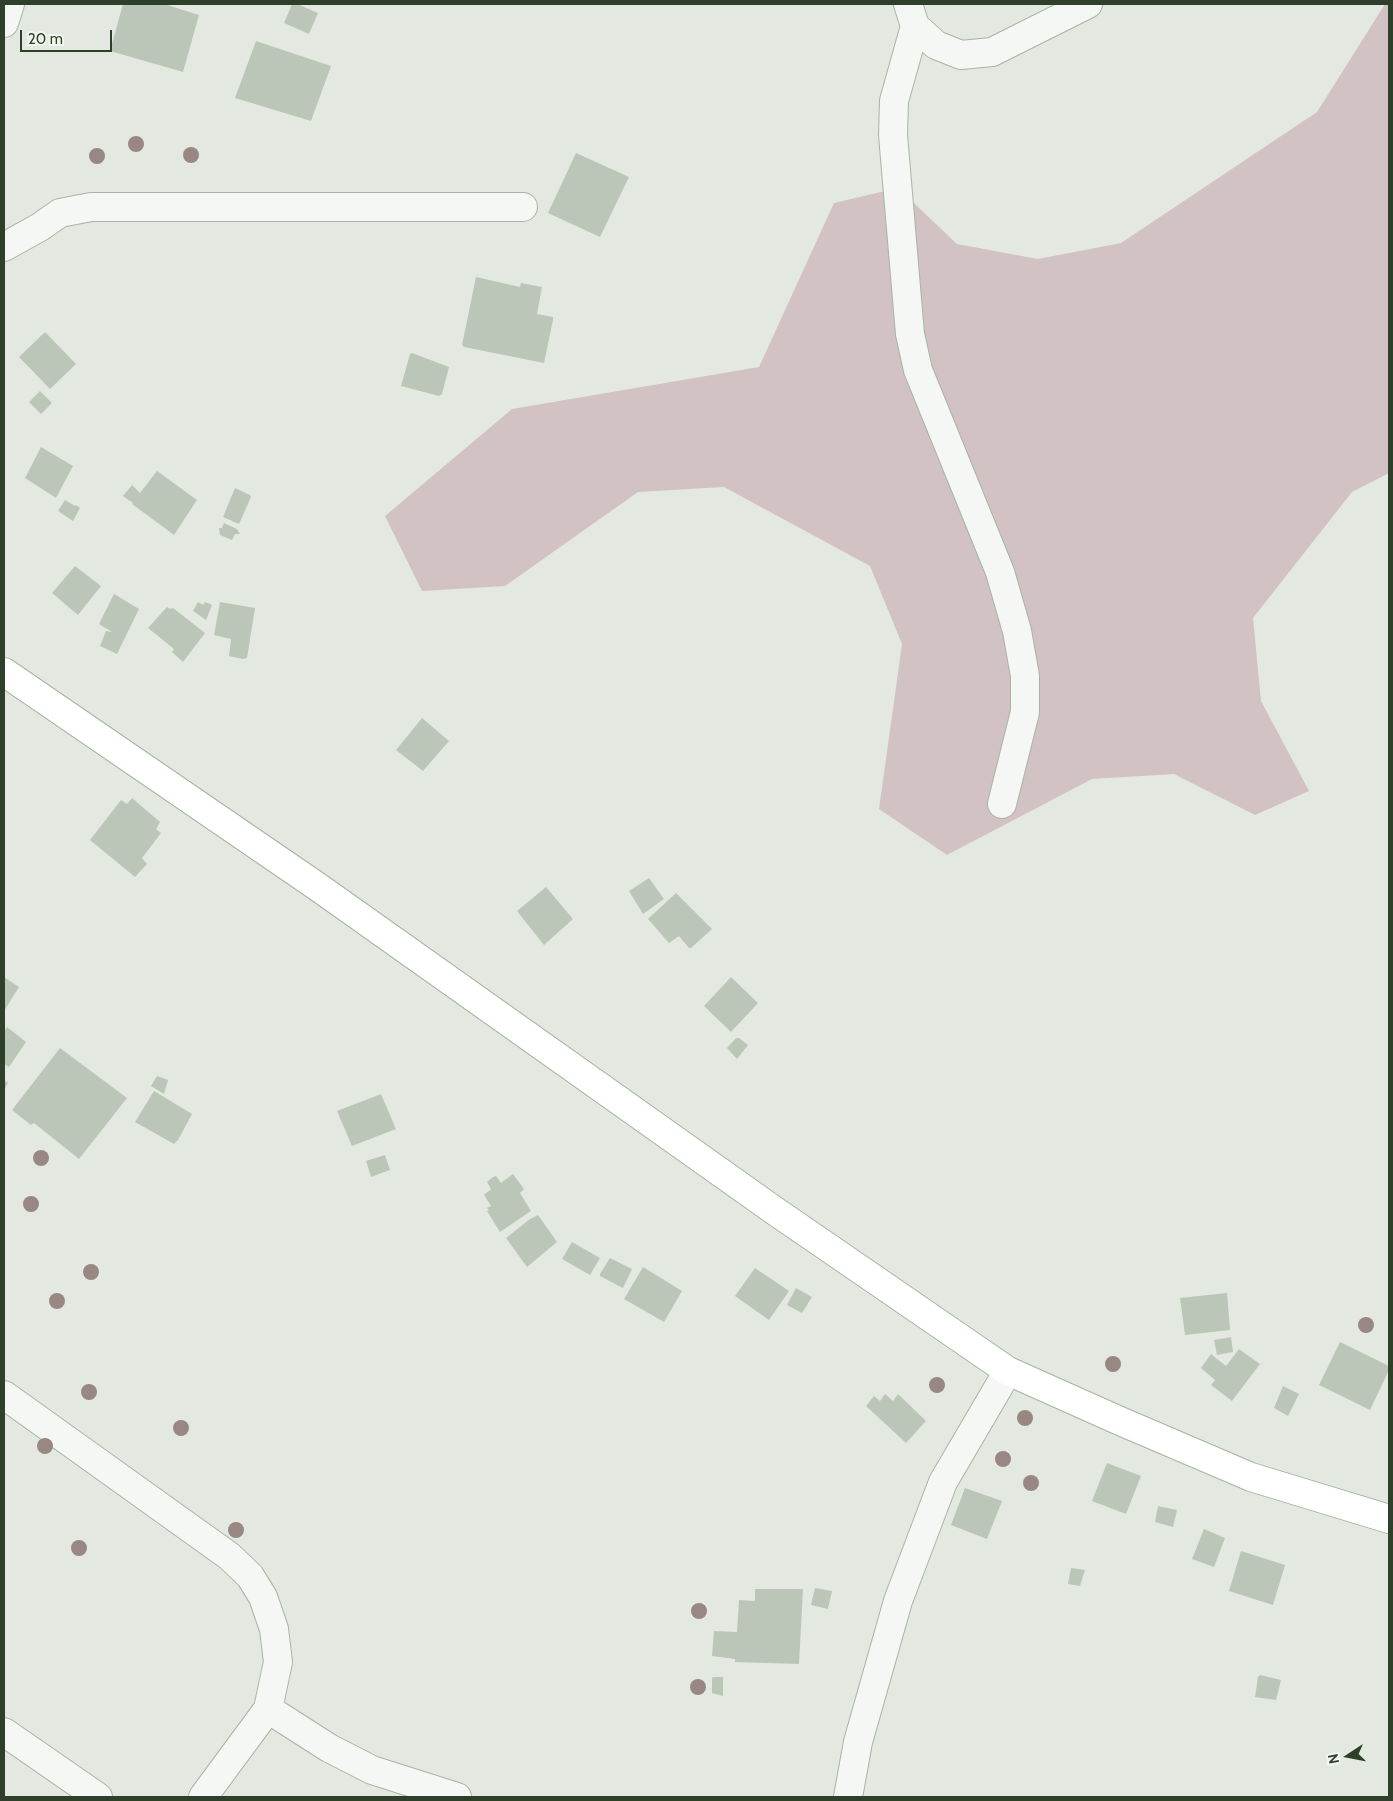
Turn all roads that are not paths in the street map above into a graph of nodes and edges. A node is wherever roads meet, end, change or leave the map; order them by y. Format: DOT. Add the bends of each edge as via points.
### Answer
graph roads {
  1 [pos="10,4"];
  2 [pos="1088,4"];
  3 [pos="911,15"];
  4 [pos="4,23"];
  5 [pos="524,208"];
  6 [pos="4,247"];
  7 [pos="4,672"];
  8 [pos="1002,804"];
  9 [pos="1008,1371"];
  10 [pos="4,1395"];
  11 [pos="1389,1519"];
  12 [pos="268,1709"];
  13 [pos="4,1732"];
  14 [pos="98,1797"];
  15 [pos="203,1797"];
  16 [pos="457,1797"];
  17 [pos="848,1797"];
  1 -- 4 [label="street"];
  2 -- 3 [label="street" via="992,52 961,55 936,45"];
  3 -- 8 [label="street" via="894,101 892,135 910,334 918,370 1000,572 1017,631 1025,676 1025,712"];
  5 -- 6 [label="street" via="91,207 60,213"];
  7 -- 9 [label="main road" via="318,887 774,1211"];
  9 -- 11 [label="main road" via="1251,1477"];
  9 -- 17 [label="street" via="943,1482 898,1601 858,1742"];
  10 -- 12 [label="street" via="229,1556 250,1576 263,1597 274,1629 278,1662"];
  12 -- 15 [label="street"];
  12 -- 16 [label="street" via="329,1748 372,1770"];
  13 -- 14 [label="street"];
}
